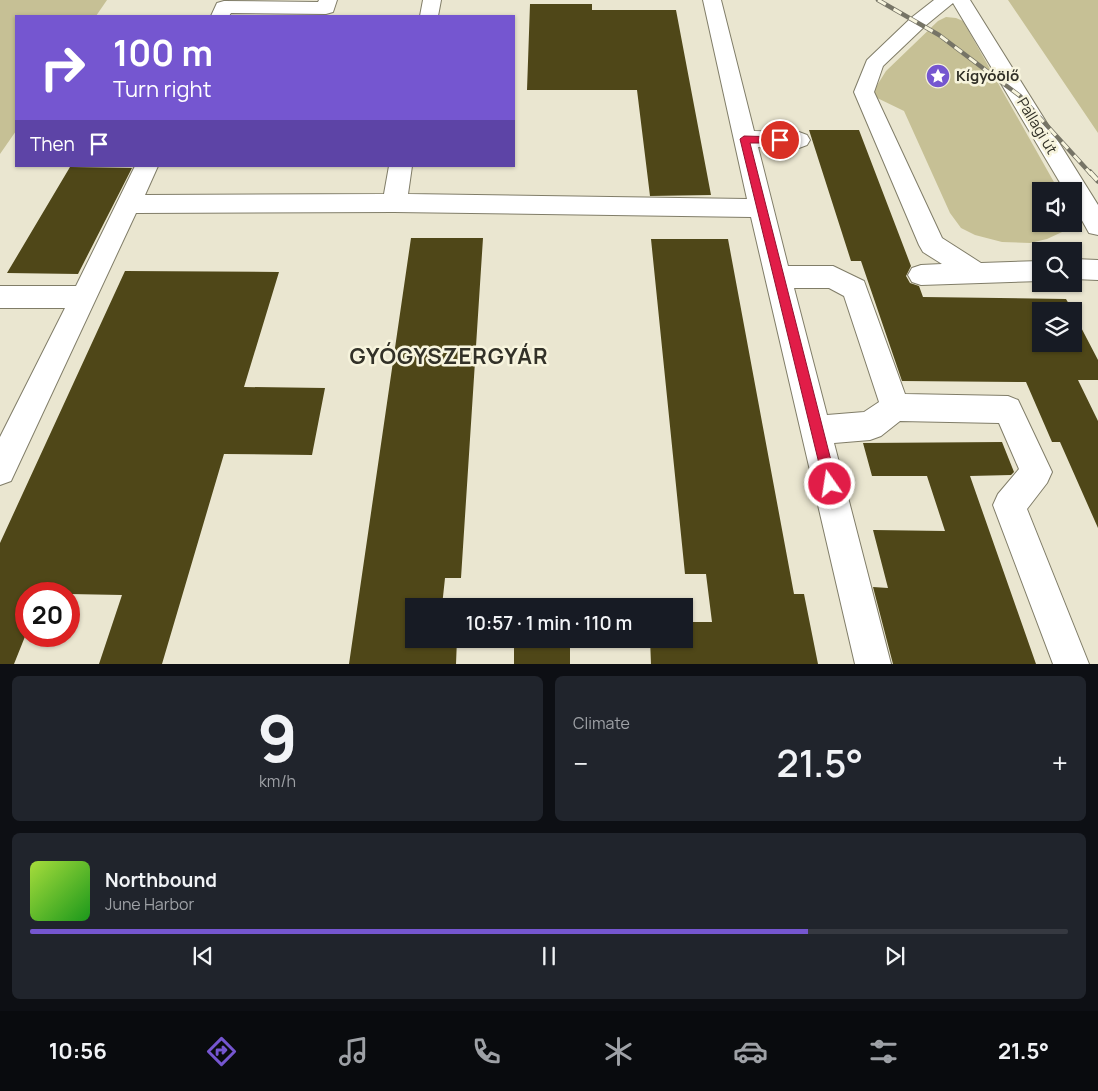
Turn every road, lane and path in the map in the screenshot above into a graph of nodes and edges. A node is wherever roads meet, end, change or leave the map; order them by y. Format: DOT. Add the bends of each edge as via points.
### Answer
graph roads {
  1 [pos="328,0"];
  2 [pos="432,0"];
  3 [pos="712,0"];
  4 [pos="946,0"];
  5 [pos="961,0"];
  6 [pos="224,8"];
  7 [pos="429,15"];
  8 [pos="744,139"];
  9 [pos="799,140"];
  10 [pos="148,167"];
  11 [pos="401,167"];
  12 [pos="129,204"];
  13 [pos="394,204"];
  14 [pos="760,208"];
  15 [pos="1098,226"];
  16 [pos="1082,269"];
  17 [pos="1098,270"];
  18 [pos="1032,271"];
  19 [pos="978,274"];
  20 [pos="921,275"];
  21 [pos="780,277"];
  22 [pos="0,297"];
  23 [pos="84,297"];
  24 [pos="895,407"];
  25 [pos="817,430"];
  26 [pos="0,470"];
  27 [pos="873,664"];
  28 [pos="1071,664"];
  1 -- 6 [label="street" via="326,8"];
  2 -- 7 [label="street"];
  3 -- 8 [label="street"];
  4 -- 19 [label="street" via="874,64 864,92 932,245"];
  5 -- 15 [label="street, Pallagi út"];
  8 -- 9 [label="street"];
  8 -- 14 [label="street"];
  10 -- 12 [label="street"];
  11 -- 13 [label="street"];
  12 -- 13 [label="street"];
  12 -- 23 [label="street"];
  13 -- 14 [label="street"];
  14 -- 21 [label="street"];
  16 -- 17 [label="street"];
  18 -- 19 [label="street"];
  19 -- 20 [label="street"];
  21 -- 24 [label="street" via="833,277 855,289"];
  21 -- 25 [label="street"];
  22 -- 23 [label="street"];
  23 -- 26 [label="street"];
  24 -- 25 [label="street" via="870,426"];
  24 -- 28 [label="street" via="1008,410 1036,472 1009,505"];
  25 -- 27 [label="street"];
}
